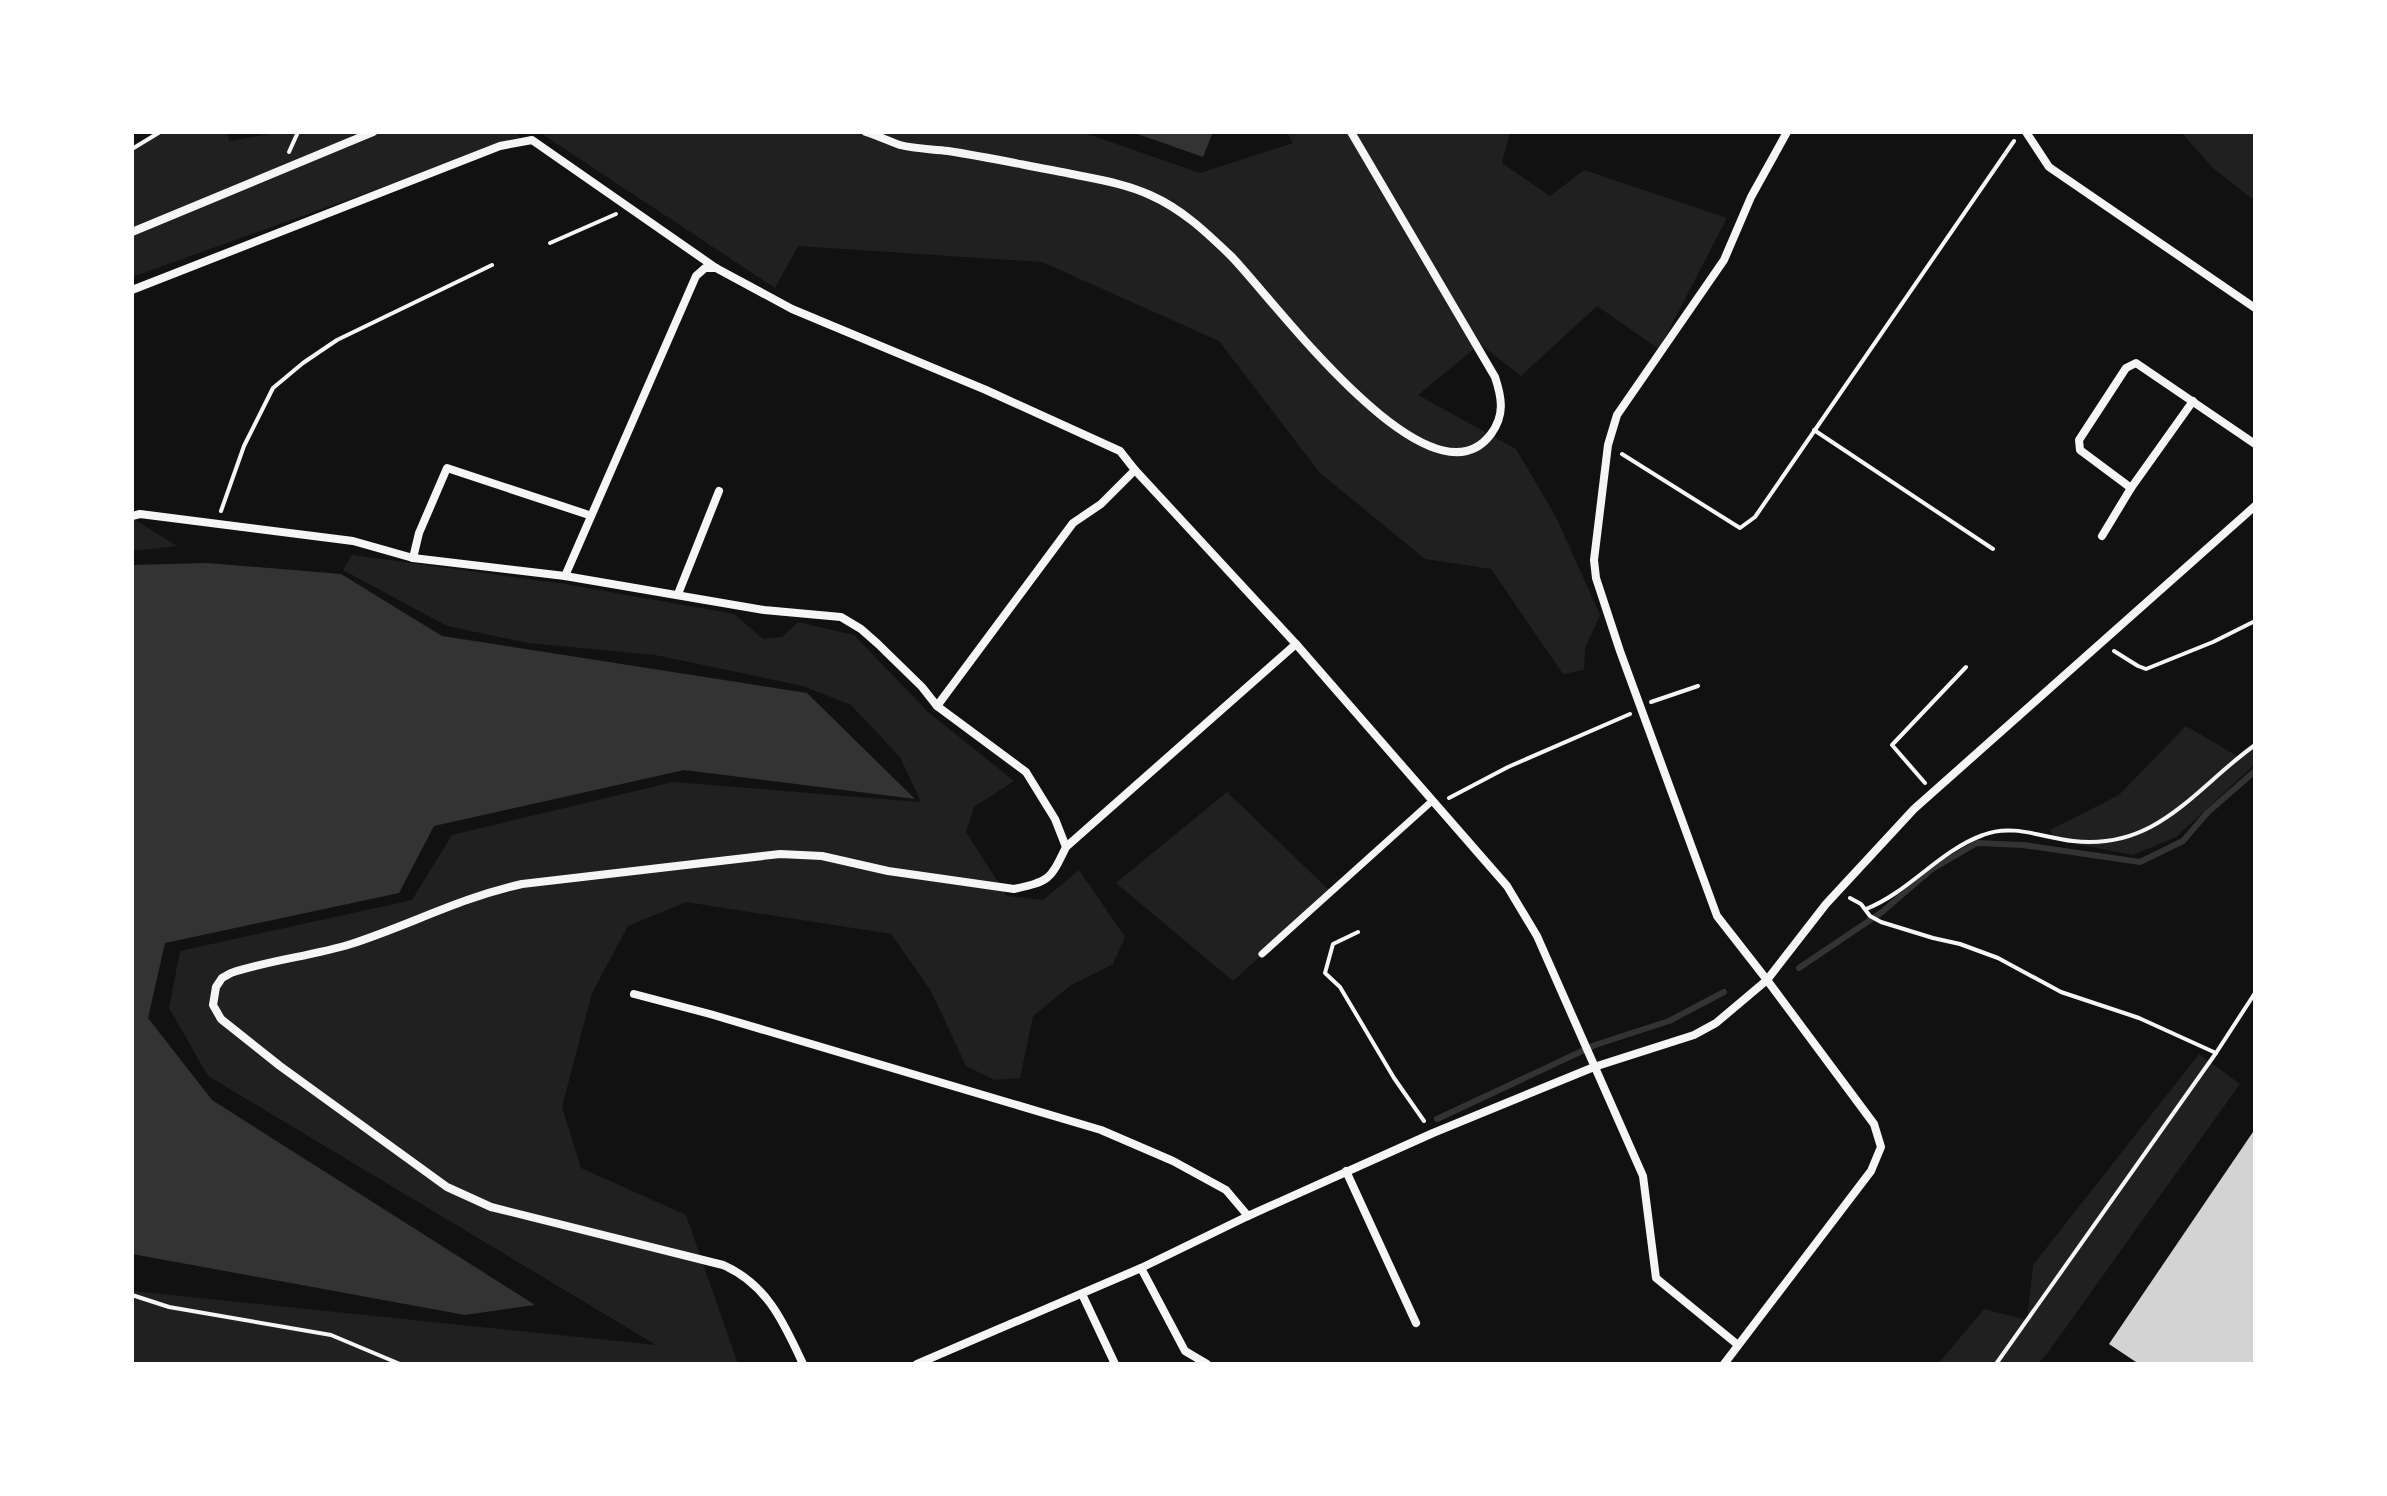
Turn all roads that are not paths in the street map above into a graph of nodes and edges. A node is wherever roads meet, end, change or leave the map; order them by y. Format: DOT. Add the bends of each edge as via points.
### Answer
graph roads {
  1 [pos="373,132"];
  2 [pos="866,132"];
  3 [pos="1351,132"];
  4 [pos="1787,132"];
  5 [pos="2023,132"];
  6 [pos="132,232"];
  7 [pos="716,268"];
  8 [pos="132,290"];
  9 [pos="2255,308"];
  10 [pos="2193,401"];
  11 [pos="2255,444"];
  12 [pos="1135,470"];
  13 [pos="2131,488"];
  14 [pos="719,491"];
  15 [pos="2255,506"];
  16 [pos="589,515"];
  17 [pos="132,516"];
  18 [pos="2102,536"];
  19 [pos="413,558"];
  20 [pos="565,576"];
  21 [pos="678,594"];
  22 [pos="1296,644"];
  23 [pos="937,706"];
  24 [pos="1435,805"];
  25 [pos="1066,847"];
  26 [pos="1262,954"];
  27 [pos="1767,980"];
  28 [pos="634,994"];
  29 [pos="1594,1067"];
  30 [pos="1346,1171"];
  31 [pos="1248,1216"];
  32 [pos="1141,1268"];
  33 [pos="1082,1294"];
  34 [pos="1416,1323"];
  35 [pos="1738,1345"];
  36 [pos="803,1364"];
  37 [pos="917,1364"];
  38 [pos="1115,1364"];
  39 [pos="1207,1364"];
  40 [pos="1724,1364"];
  1 -- 6 [label="street"];
  2 -- 3 [label="street" via="902,145 1051,170 1148,194 1187,215 1210,236 1328,368 1383,417 1431,448 1472,450 1485,443 1502,412 1495,377"];
  4 -- 27 [label="street" via="1724,260 1617,415 1608,445 1594,560 1710,902"];
  5 -- 9 [label="street" via="2049,167"];
  7 -- 8 [label="street" via="532,140 516,141"];
  7 -- 12 [label="street" via="792,309 1120,451"];
  7 -- 16 [label="street" via="705,268 696,276"];
  10 -- 11 [label="street"];
  10 -- 13 [label="street"];
  10 -- 13 [label="street" via="2136,363 2126,368 2079,440 2080,450"];
  12 -- 22 [label="street"];
  12 -- 23 [label="street" via="1073,523"];
  13 -- 18 [label="street"];
  14 -- 21 [label="street"];
  15 -- 27 [label="street" via="1933,792 1837,892"];
  16 -- 19 [label="street" via="447,468"];
  16 -- 20 [label="street"];
  17 -- 19 [label="street" via="353,541"];
  19 -- 20 [label="street"];
  20 -- 21 [label="street"];
  21 -- 23 [label="street" via="841,617 878,644"];
  22 -- 24 [label="street"];
  22 -- 25 [label="street"];
  23 -- 25 [label="street" via="1026,772"];
  24 -- 26 [label="street"];
  24 -- 29 [label="street" via="1507,886 1530,923"];
  25 -- 36 [label="street" via="1052,875 1014,889 822,856 780,854 522,884 451,904 355,943 231,973 216,987 213,1005 221,1019 447,1187 491,1207 741,1272 769,1298"];
  27 -- 29 [label="street" via="1694,1035"];
  27 -- 35 [label="street" via="1874,1124 1881,1147 1871,1171"];
  28 -- 31 [label="street" via="1101,1130 1226,1190"];
  29 -- 30 [label="street"];
  29 -- 35 [label="street" via="1643,1176 1656,1278"];
  30 -- 31 [label="street"];
  30 -- 34 [label="street"];
  31 -- 32 [label="street"];
  32 -- 33 [label="street"];
  32 -- 39 [label="street" via="1185,1351"];
  33 -- 37 [label="street"];
  33 -- 38 [label="street"];
  35 -- 40 [label="street"];
}
